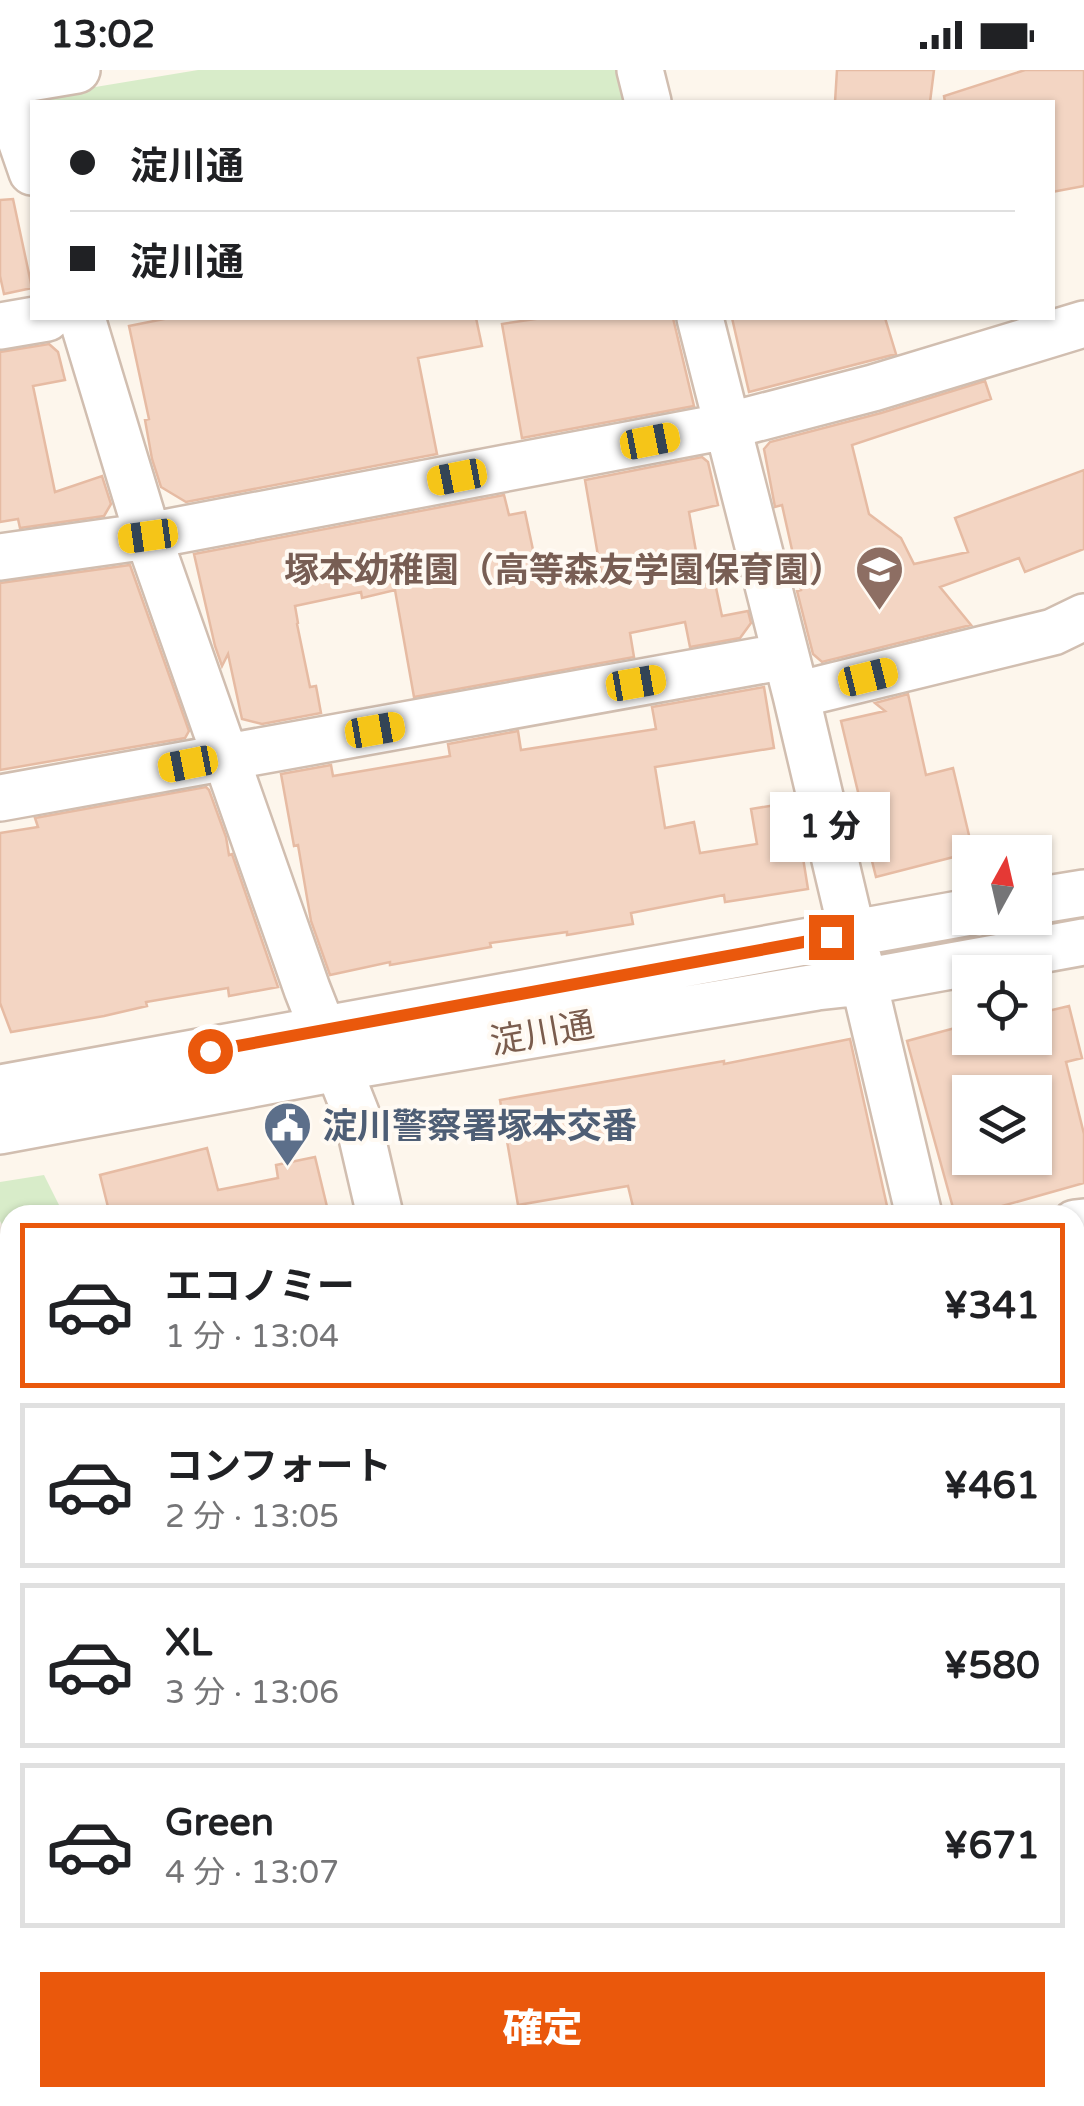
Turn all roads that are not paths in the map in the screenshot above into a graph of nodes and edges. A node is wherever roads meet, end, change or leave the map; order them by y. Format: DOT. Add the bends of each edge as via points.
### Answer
graph roads {
  1 [pos="77,70"];
  2 [pos="640,70"];
  3 [pos="0,82"];
  4 [pos="648,100"];
  5 [pos="30,166"];
  6 [pos="35,320"];
  7 [pos="83,320"];
  8 [pos="701,320"];
  9 [pos="1084,324"];
  10 [pos="0,326"];
  11 [pos="728,426"];
  12 [pos="148,536"];
  13 [pos="0,557"];
  14 [pos="1084,616"];
  15 [pos="791,675"];
  16 [pos="225,757"];
  17 [pos="0,798"];
  18 [pos="1084,893"];
  19 [pos="1052,898"];
  20 [pos="952,915"];
  21 [pos="853,933"];
  22 [pos="1084,942"];
  23 [pos="862,982"];
  24 [pos="331,1050"];
  25 [pos="0,1088"];
  26 [pos="0,1131"];
  27 [pos="378,1205"];
  28 [pos="916,1205"];
  1 -- 3 [label="street"];
  2 -- 4 [label="street"];
  3 -- 5 [label="street"];
  6 -- 10 [label="street"];
  7 -- 12 [label="street"];
  8 -- 11 [label="street"];
  9 -- 11 [label="street"];
  11 -- 12 [label="street"];
  11 -- 15 [label="street"];
  12 -- 13 [label="street"];
  12 -- 16 [label="street"];
  14 -- 15 [label="street" via="1053,632"];
  15 -- 16 [label="street"];
  15 -- 21 [label="street"];
  16 -- 17 [label="street"];
  16 -- 24 [label="street"];
  18 -- 19 [label="street"];
  20 -- 21 [label="street, 淀川通"];
  21 -- 23 [label="street"];
  21 -- 24 [label="street, 淀川通"];
  22 -- 23 [label="street, 淀川通"];
  23 -- 24 [label="street, 淀川通"];
  23 -- 28 [label="street"];
  24 -- 25 [label="street, 淀川通"];
  24 -- 26 [label="street, 淀川通"];
  24 -- 27 [label="street" via="357,1116"];
}
